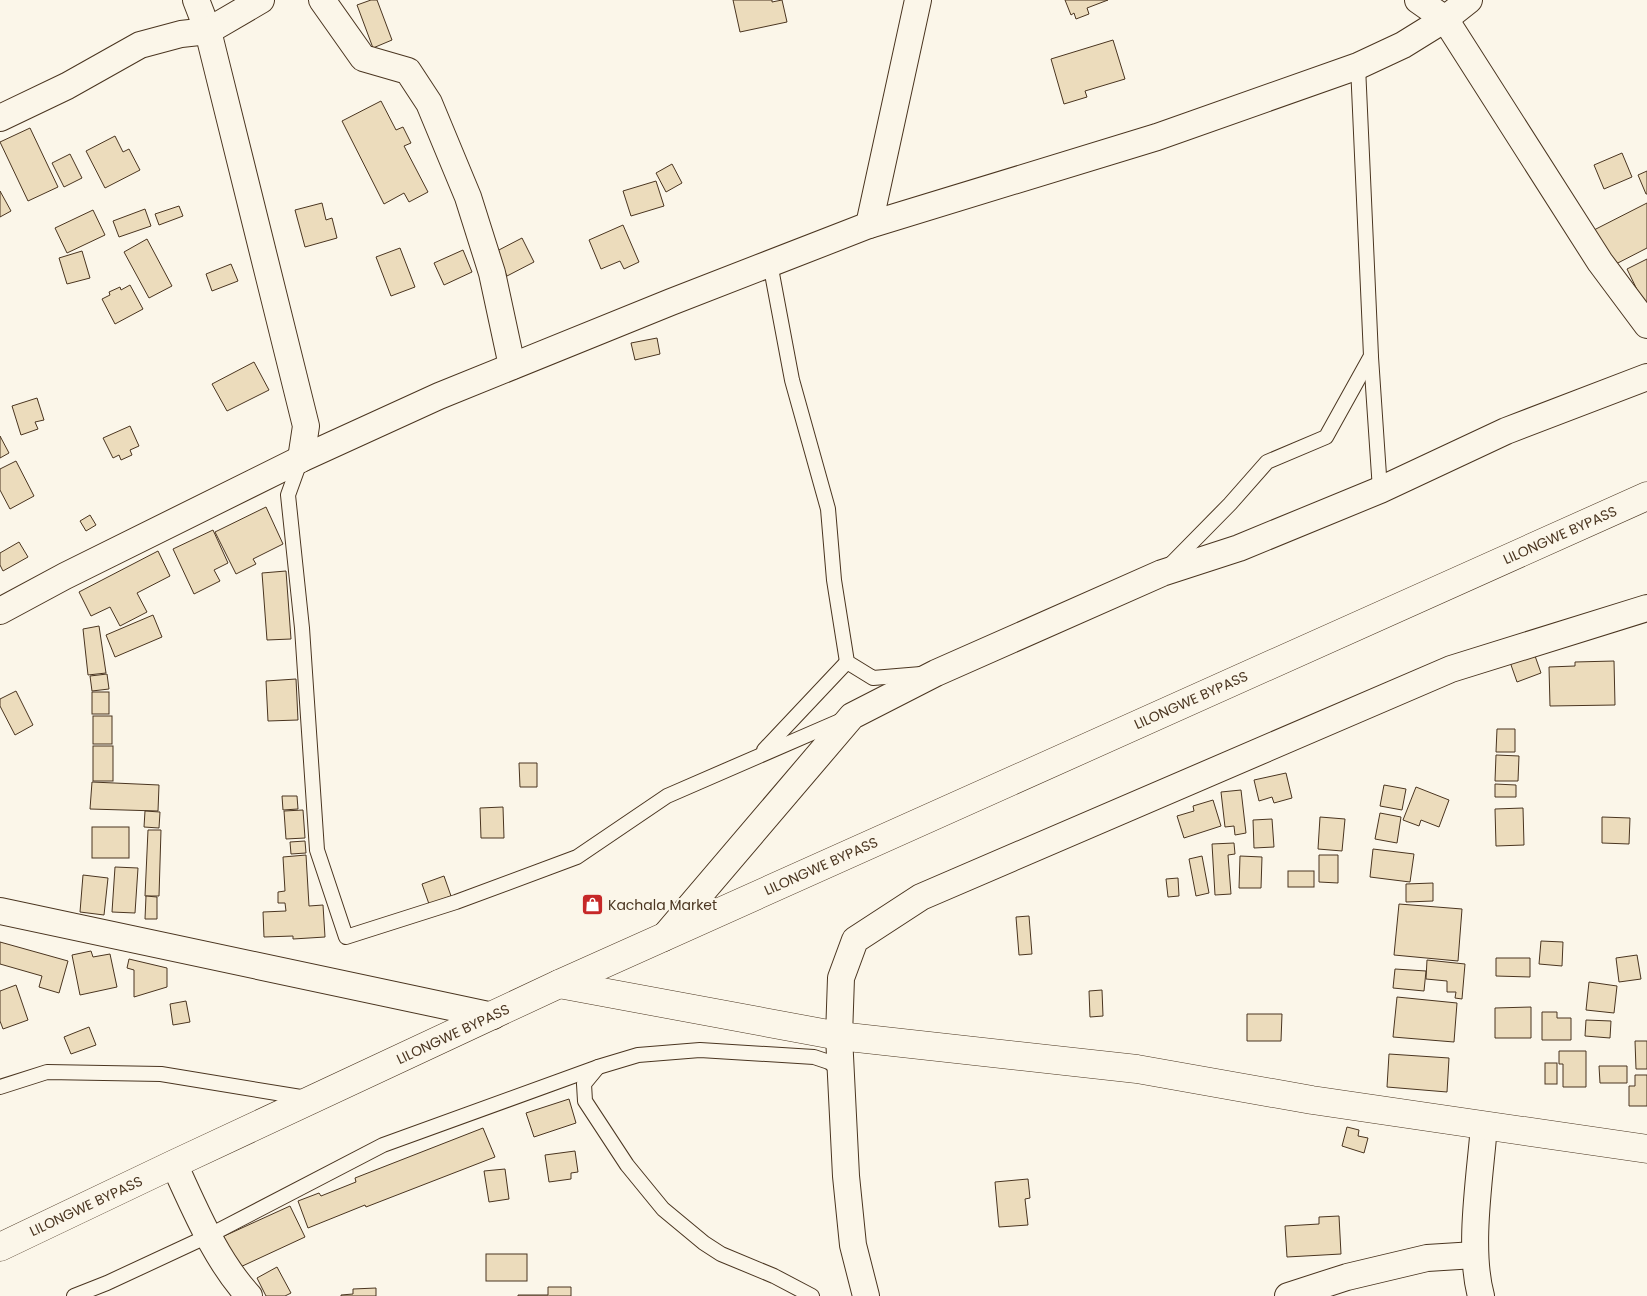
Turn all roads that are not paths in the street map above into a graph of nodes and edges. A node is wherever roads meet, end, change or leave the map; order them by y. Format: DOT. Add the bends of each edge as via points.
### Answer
graph roads {
  1 [pos="196,0"];
  2 [pos="261,0"];
  3 [pos="322,0"];
  4 [pos="918,0"];
  5 [pos="1418,0"];
  6 [pos="1468,0"];
  7 [pos="1445,19"];
  8 [pos="208,31"];
  9 [pos="1358,66"];
  10 [pos="0,118"];
  11 [pos="869,225"];
  12 [pos="770,263"];
  13 [pos="1647,325"];
  14 [pos="1371,356"];
  15 [pos="512,366"];
  16 [pos="1647,377"];
  17 [pos="301,459"];
  18 [pos="1380,490"];
  19 [pos="1647,496"];
  20 [pos="1162,573"];
  21 [pos="1647,608"];
  22 [pos="0,611"];
  23 [pos="847,662"];
  24 [pos="936,673"];
  25 [pos="852,716"];
  26 [pos="760,754"];
  27 [pos="0,911"];
  28 [pos="663,938"];
  29 [pos="559,984"];
  30 [pos="493,1016"];
  31 [pos="839,1036"];
  32 [pos="598,1067"];
  33 [pos="841,1071"];
  34 [pos="0,1087"];
  35 [pos="313,1098"];
  36 [pos="1484,1126"];
  37 [pos="1647,1149"];
  38 [pos="174,1164"];
  39 [pos="208,1236"];
  40 [pos="0,1247"];
  41 [pos="1475,1256"];
  42 [pos="864,1294"];
  43 [pos="74,1296"];
  44 [pos="249,1296"];
  45 [pos="812,1296"];
  46 [pos="1288,1296"];
  47 [pos="1480,1296"];
  1 -- 8 [label="street"];
  2 -- 8 [label="street"];
  3 -- 15 [label="street" via="363,58 408,71 429,103 468,197 489,265"];
  4 -- 11 [label="street"];
  5 -- 7 [label="street"];
  6 -- 7 [label="street"];
  7 -- 9 [label="street" via="1404,45"];
  7 -- 13 [label="street" via="1600,262"];
  8 -- 10 [label="street" via="140,45 67,86"];
  8 -- 17 [label="street" via="306,426"];
  9 -- 11 [label="street" via="1158,137"];
  9 -- 14 [label="lane"];
  11 -- 12 [label="street"];
  12 -- 15 [label="street"];
  12 -- 23 [label="lane" via="792,380 828,509 834,580"];
  14 -- 18 [label="lane"];
  14 -- 20 [label="lane" via="1326,437 1267,462"];
  15 -- 17 [label="street"];
  16 -- 18 [label="street" via="1506,431"];
  17 -- 22 [label="street"];
  17 -- 26 [label="lane" via="288,496 302,628 317,850 346,937 456,902 577,857 667,796"];
  18 -- 20 [label="street" via="1239,548"];
  19 -- 28 [label="main road, LILONGWE BYPASS"];
  20 -- 24 [label="street"];
  21 -- 31 [label="street" via="1452,669 921,898 855,940 841,978"];
  23 -- 24 [label="lane" via="873,678"];
  23 -- 26 [label="lane"];
  24 -- 25 [label="street"];
  25 -- 26 [label="lane"];
  25 -- 28 [label="street"];
  27 -- 30 [label="street"];
  28 -- 29 [label="main road, LILONGWE BYPASS"];
  29 -- 30 [label="main road, LILONGWE BYPASS"];
  29 -- 31 [label="main road"];
  30 -- 35 [label="main road, LILONGWE BYPASS"];
  31 -- 33 [label="street"];
  31 -- 36 [label="main road" via="1137,1070"];
  32 -- 33 [label="lane" via="638,1056 700,1050 814,1057"];
  32 -- 39 [label="lane" via="383,1145"];
  32 -- 45 [label="lane" via="584,1084 585,1101 627,1165 663,1209 704,1243"];
  33 -- 42 [label="street" via="853,1245"];
  34 -- 35 [label="lane" via="47,1072 161,1074"];
  35 -- 38 [label="main road, LILONGWE BYPASS"];
  36 -- 37 [label="main road"];
  36 -- 41 [label="street"];
  38 -- 39 [label="street"];
  38 -- 40 [label="main road, LILONGWE BYPASS"];
  39 -- 43 [label="lane"];
  39 -- 44 [label="street"];
  41 -- 46 [label="street" via="1427,1258 1346,1277"];
  41 -- 47 [label="street"];
}
